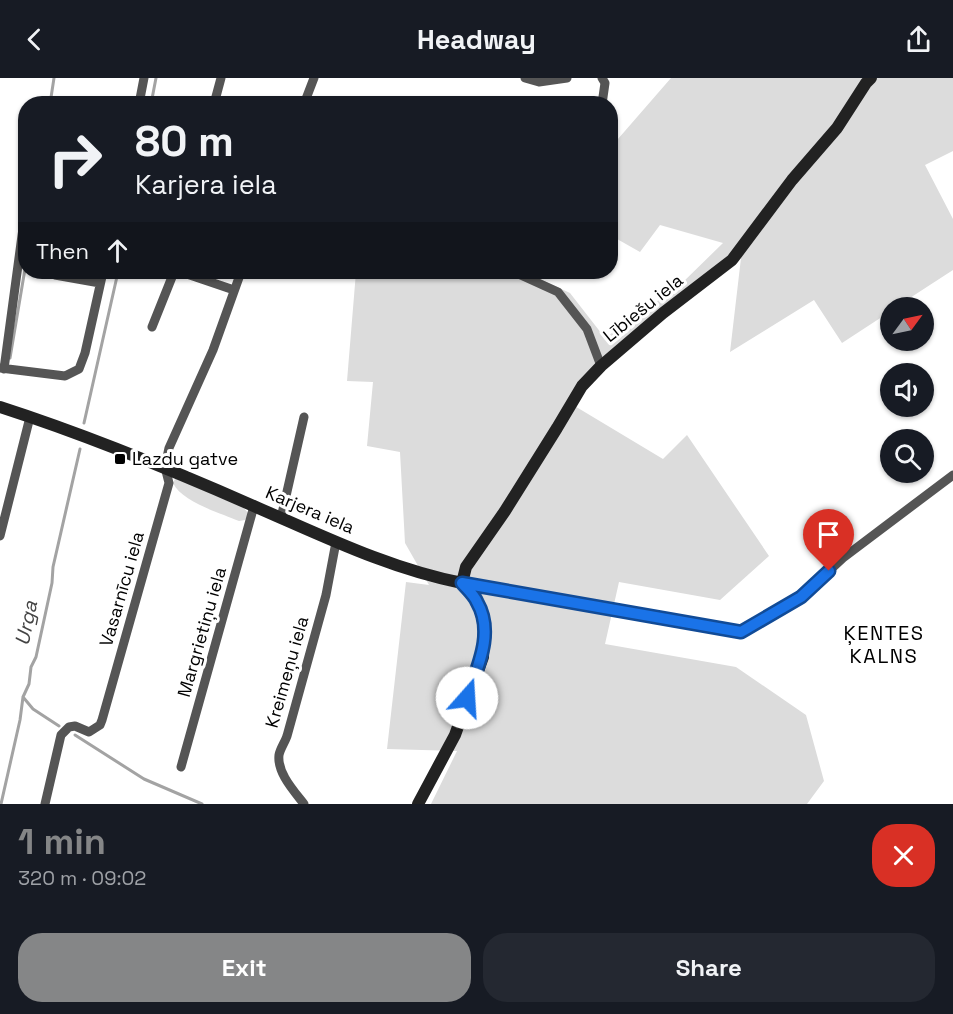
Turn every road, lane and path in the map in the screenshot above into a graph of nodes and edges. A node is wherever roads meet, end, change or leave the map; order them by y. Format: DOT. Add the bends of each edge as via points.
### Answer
graph roads {
  1 [pos="144,78"];
  2 [pos="221,78"];
  3 [pos="314,78"];
  4 [pos="525,78"];
  5 [pos="567,78"];
  6 [pos="602,78"];
  7 [pos="866,80"];
  8 [pos="141,96"];
  9 [pos="216,96"];
  10 [pos="307,96"];
  11 [pos="603,96"];
  12 [pos="18,260"];
  13 [pos="81,279"];
  14 [pos="101,279"];
  15 [pos="171,279"];
  16 [pos="202,279"];
  17 [pos="238,279"];
  18 [pos="529,279"];
  19 [pos="100,282"];
  20 [pos="234,290"];
  21 [pos="152,327"];
  22 [pos="601,366"];
  23 [pos="2,369"];
  24 [pos="0,407"];
  25 [pos="30,417"];
  26 [pos="304,417"];
  27 [pos="165,468"];
  28 [pos="953,475"];
  29 [pos="254,506"];
  30 [pos="281,518"];
  31 [pos="0,536"];
  32 [pos="336,542"];
  33 [pos="462,583"];
  34 [pos="181,767"];
  35 [pos="45,804"];
  36 [pos="304,804"];
  37 [pos="418,804"];
  1 -- 8 [label="street"];
  2 -- 9 [label="street"];
  3 -- 10 [label="street"];
  4 -- 5 [label="street" via="539,82"];
  6 -- 11 [label="street"];
  7 -- 22 [label="street, Lībiešu iela" via="837,128 732,260"];
  12 -- 23 [label="street"];
  13 -- 19 [label="street"];
  14 -- 19 [label="street"];
  15 -- 21 [label="street"];
  16 -- 20 [label="street"];
  17 -- 20 [label="street"];
  18 -- 22 [label="street" via="558,292 587,329"];
  19 -- 23 [label="street" via="79,369 65,376"];
  20 -- 27 [label="street"];
  22 -- 33 [label="street, Lībiešu iela" via="582,386 466,567"];
  24 -- 25 [label="street, Karjera iela"];
  25 -- 27 [label="street, Karjera iela"];
  25 -- 31 [label="street"];
  26 -- 30 [label="street"];
  27 -- 29 [label="street, Karjera iela"];
  27 -- 35 [label="street, Vasarnīcu iela" via="169,483 102,720 89,732 75,726 61,735"];
  28 -- 33 [label="street, Karjera iela" via="843,558 801,597 741,632"];
  29 -- 30 [label="street, Karjera iela"];
  29 -- 34 [label="street, Margrietiņu iela"];
  30 -- 32 [label="street, Karjera iela"];
  32 -- 33 [label="street, Karjera iela" via="414,572"];
  32 -- 36 [label="street, Kreimeņu iela" via="323,606 279,755 285,778"];
  33 -- 37 [label="street" via="478,602 484,625 483,657 455,735"];
}
